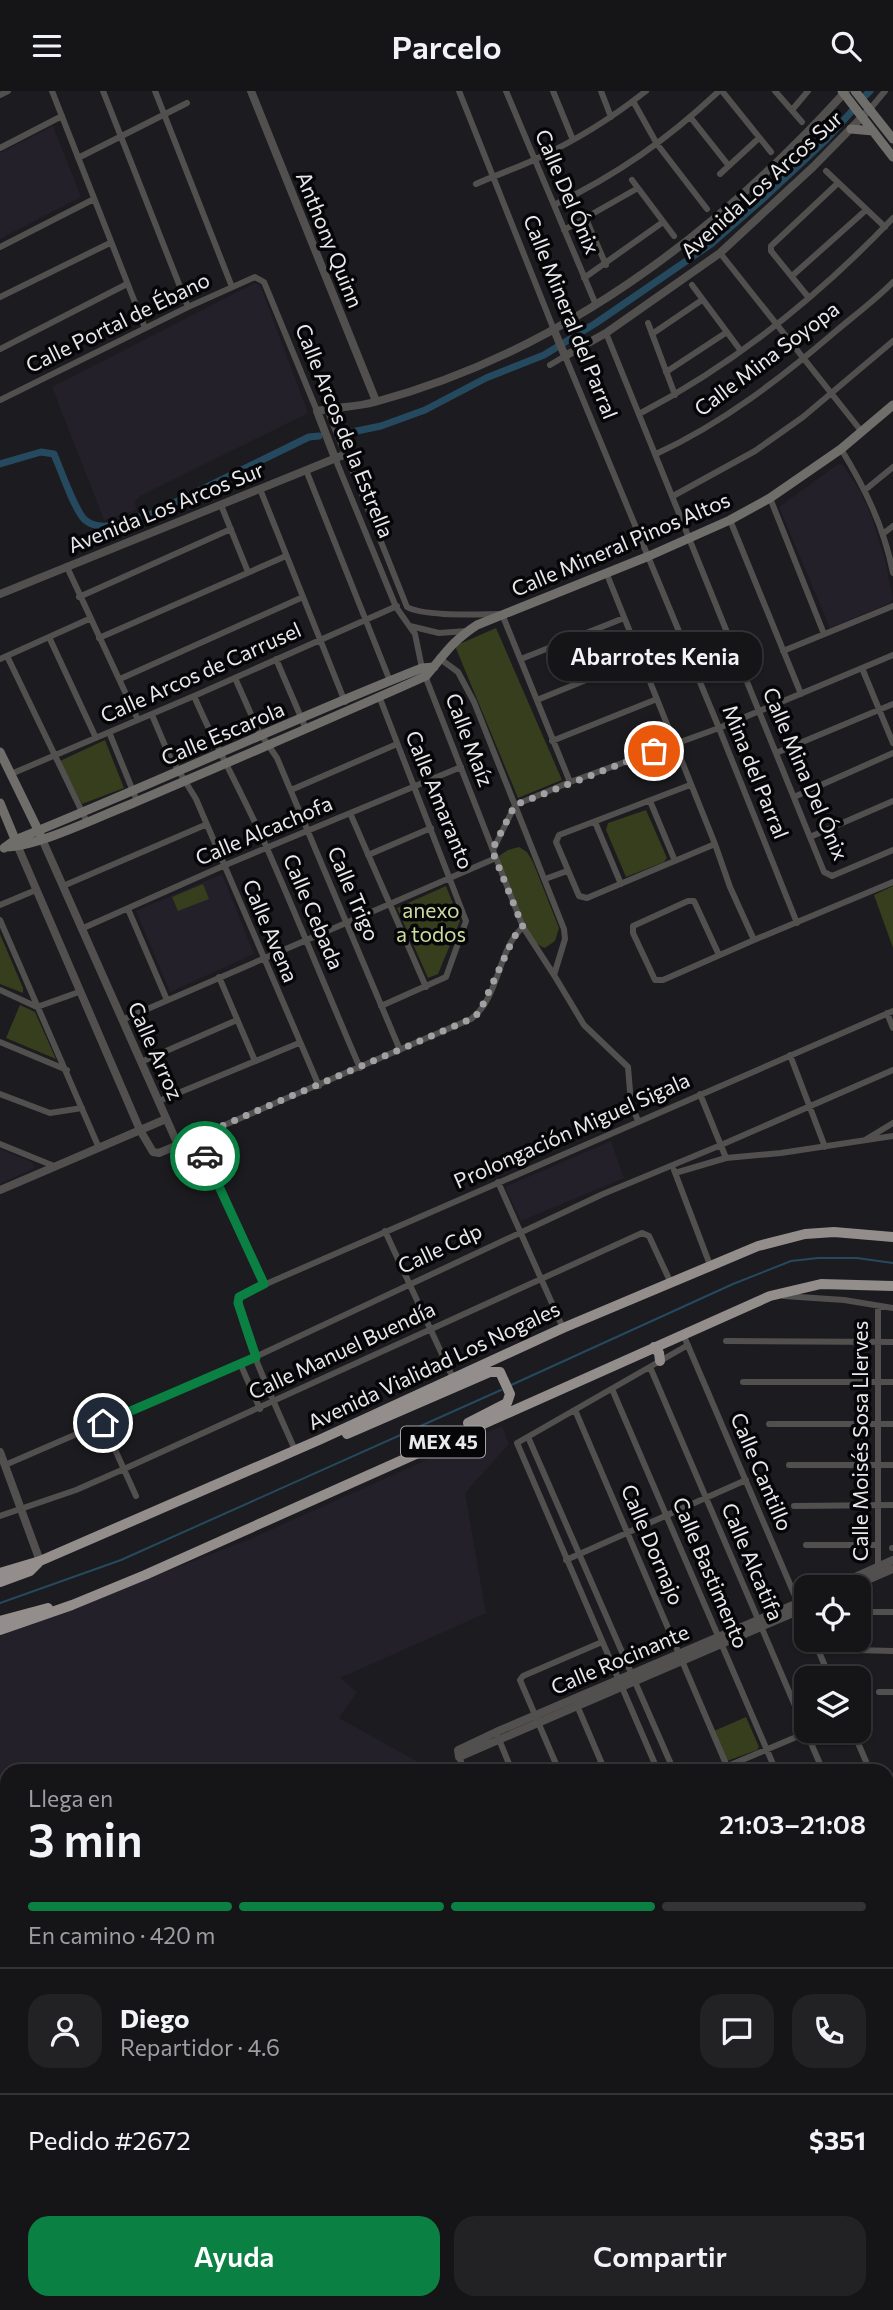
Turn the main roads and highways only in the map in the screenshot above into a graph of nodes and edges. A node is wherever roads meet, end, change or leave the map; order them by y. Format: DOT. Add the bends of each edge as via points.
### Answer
graph roads {
  1 [pos="855,91"];
  2 [pos="844,92"];
  3 [pos="851,129"];
  4 [pos="873,131"];
  5 [pos="893,139"];
  6 [pos="893,157"];
  7 [pos="893,405"];
  8 [pos="424,672"];
  9 [pos="377,692"];
  10 [pos="347,705"];
  11 [pos="0,752"];
  12 [pos="135,796"];
  13 [pos="0,803"];
  14 [pos="40,835"];
  15 [pos="17,844"];
  16 [pos="3,848"];
  17 [pos="893,1237"];
  18 [pos="893,1286"];
  19 [pos="654,1347"];
  20 [pos="660,1361"];
  21 [pos="319,1440"];
  22 [pos="348,1484"];
  23 [pos="40,1561"];
  24 [pos="0,1573"];
  25 [pos="0,1582"];
  26 [pos="72,1605"];
  27 [pos="0,1621"];
  28 [pos="0,1630"];
  1 -- 5 [label="main road"];
  2 -- 4 [label="main road"];
  3 -- 4 [label="main road"];
  4 -- 6 [label="main road"];
  7 -- 8 [label="main road, Calle Mineral Pinos Altos" via="841,449 770,498 690,539 467,631"];
  8 -- 9 [label="main road, Calle Escarola"];
  8 -- 9 [label="main road, Calle Escarola" via="390,681"];
  9 -- 10 [label="main road, Calle Escarola"];
  10 -- 12 [label="main road, Calle Escarola" via="220,753"];
  10 -- 12 [label="main road, Calle Escarola" via="306,729 226,764"];
  11 -- 14 [label="main road, Calle Arroz"];
  12 -- 14 [label="main road, Calle Escarola" via="82,812"];
  12 -- 14 [label="main road, Calle Escarola" via="87,822"];
  13 -- 15 [label="main road"];
  14 -- 15 [label="main road"];
  15 -- 16 [label="main road"];
  17 -- 21 [label="highway, Avenida Vialidad Los Nogales / MEX 45" via="834,1231 758,1246 563,1328"];
  18 -- 19 [label="highway, MEX 45" via="821,1284 770,1296 685,1339"];
  19 -- 20 [label="highway"];
  19 -- 22 [label="highway, MEX 45"];
  21 -- 22 [label="highway" via="362,1429 490,1373 501,1374 510,1394 503,1406 391,1458"];
  21 -- 23 [label="highway, Avenida Vialidad Los Nogales / MEX 45"];
  22 -- 26 [label="highway, MEX 45"];
  23 -- 24 [label="highway, Avenida Vialidad Los Nogales / MEX 45"];
  23 -- 25 [label="highway" via="30,1571"];
  26 -- 27 [label="highway"];
  26 -- 28 [label="highway, MEX 45"];
}
